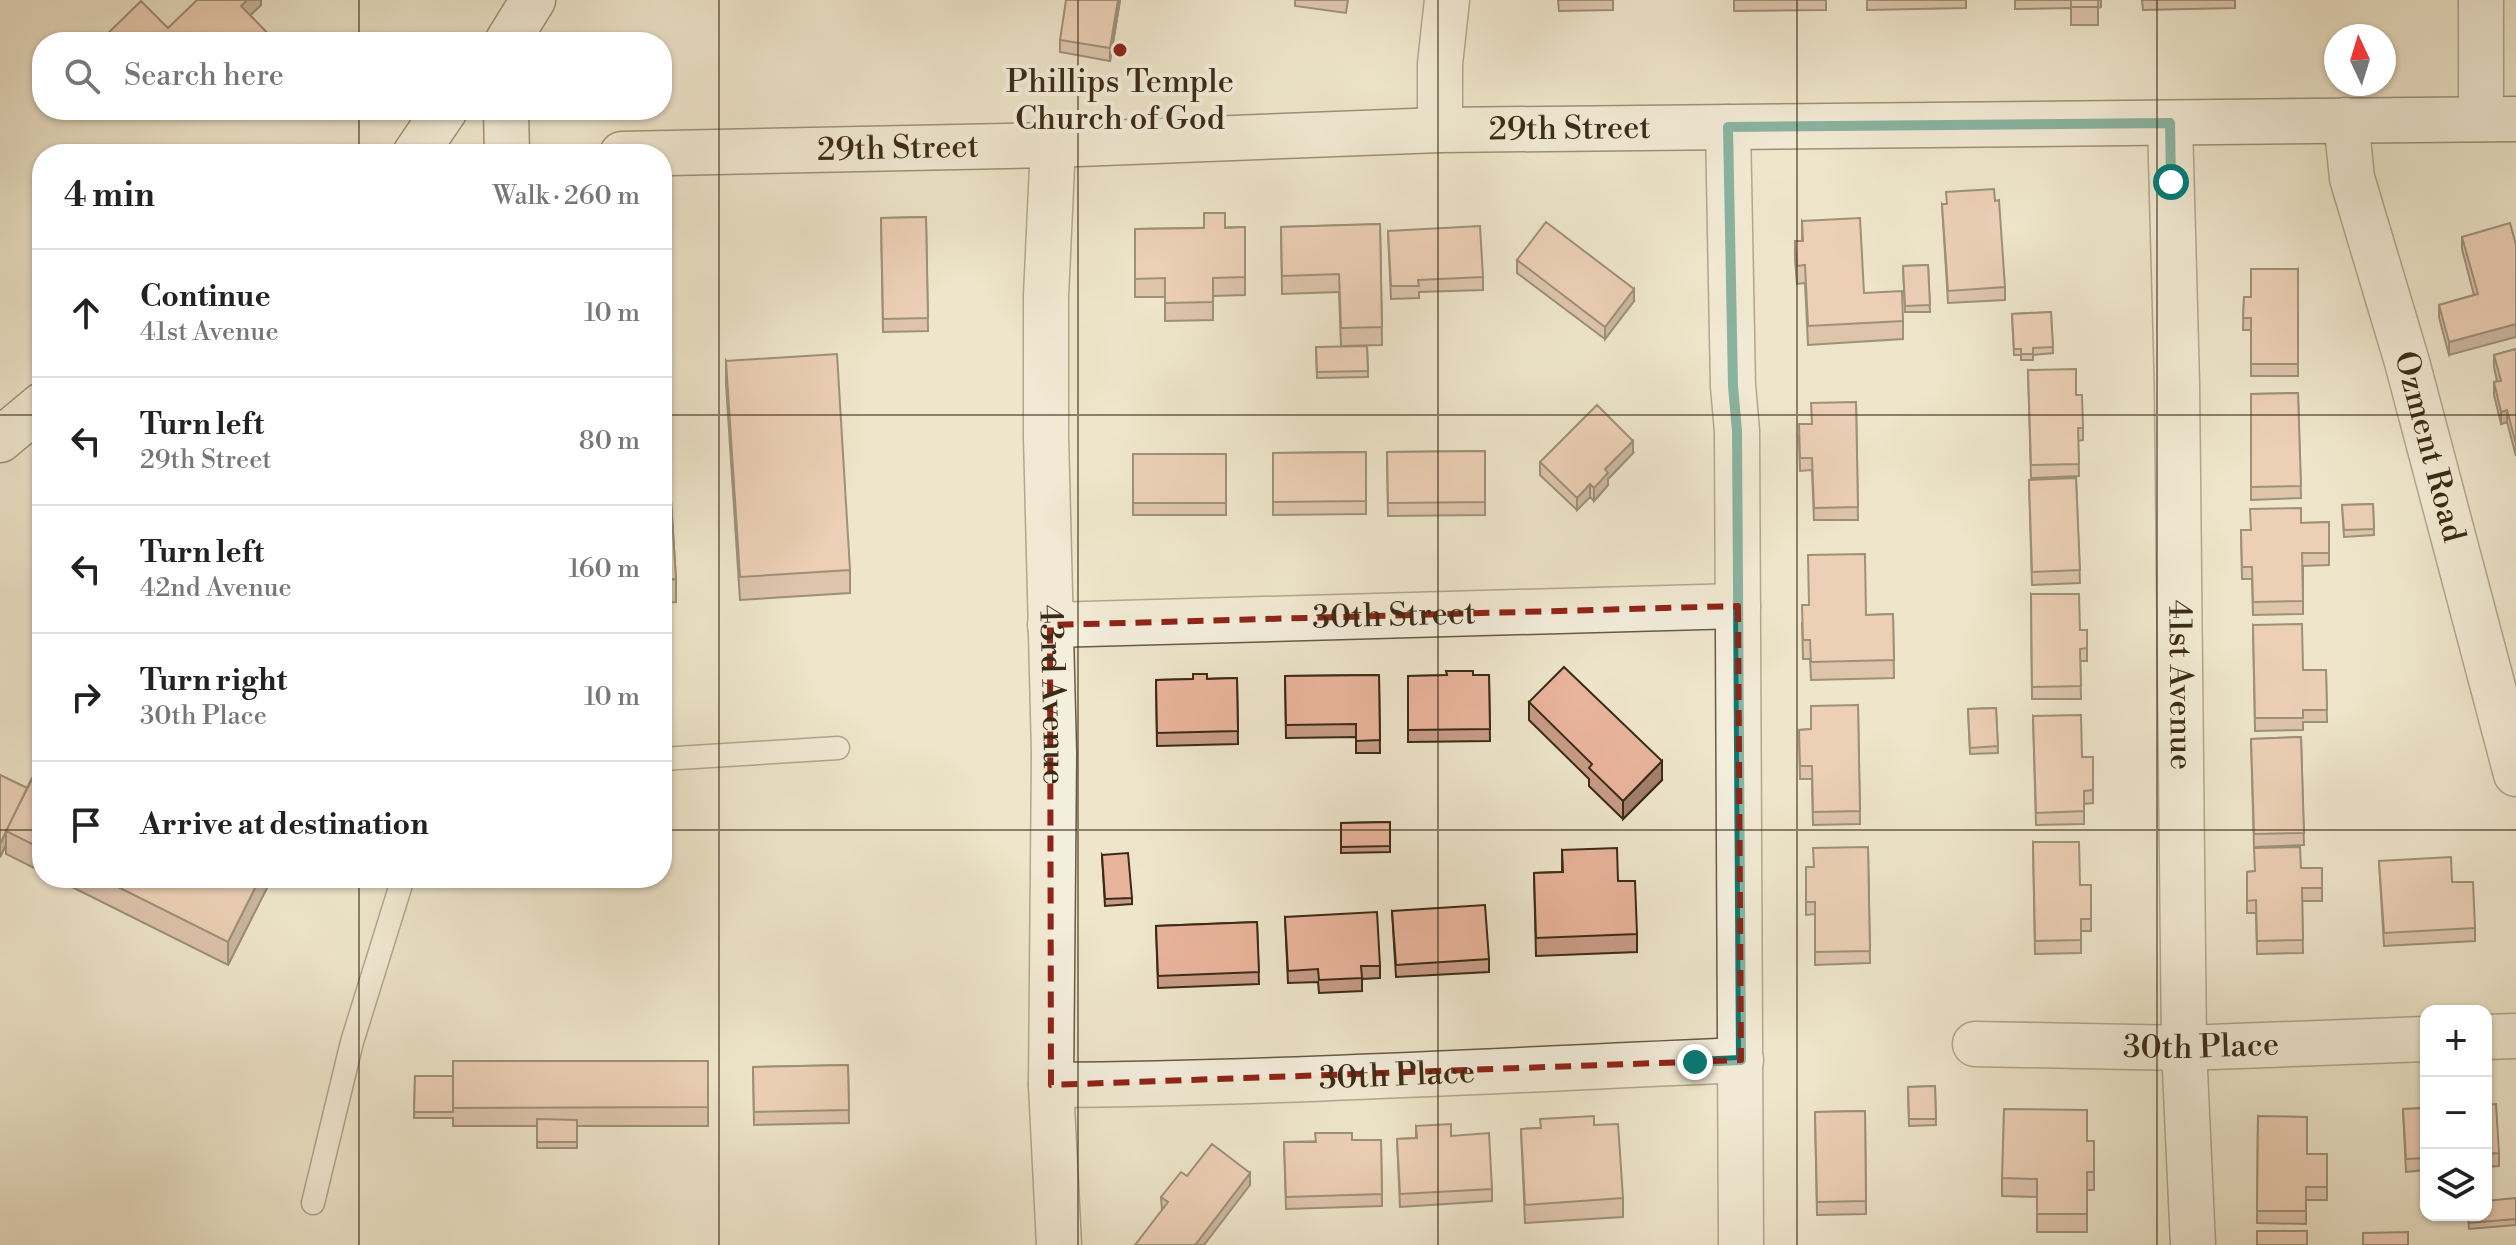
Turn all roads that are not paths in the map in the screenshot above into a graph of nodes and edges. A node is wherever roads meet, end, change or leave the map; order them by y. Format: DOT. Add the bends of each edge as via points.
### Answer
graph roads {
  1 [pos="533,0"];
  2 [pos="1447,0"];
  3 [pos="2481,0"];
  4 [pos="513,32"];
  5 [pos="2499,119"];
  6 [pos="438,120"];
  7 [pos="506,120"];
  8 [pos="2346,120"];
  9 [pos="2170,123"];
  10 [pos="1728,127"];
  11 [pos="1440,130"];
  12 [pos="422,144"];
  13 [pos="507,144"];
  14 [pos="1053,145"];
  15 [pos="672,153"];
  16 [pos="32,413"];
  17 [pos="0,440"];
  18 [pos="1738,606"];
  19 [pos="1050,625"];
  20 [pos="838,748"];
  21 [pos="672,758"];
  22 [pos="2516,774"];
  23 [pos="400,888"];
  24 [pos="2516,1036"];
  25 [pos="2492,1037"];
  26 [pos="2420,1039"];
  27 [pos="1975,1044"];
  28 [pos="2184,1048"];
  29 [pos="1741,1060"];
  30 [pos="1051,1085"];
  31 [pos="313,1203"];
  32 [pos="1059,1245"];
  33 [pos="1741,1245"];
  34 [pos="2193,1245"];
  1 -- 4 [label="street"];
  2 -- 11 [label="street"];
  3 -- 5 [label="street"];
  5 -- 8 [label="street, 29th Street"];
  6 -- 12 [label="street"];
  7 -- 13 [label="street"];
  8 -- 9 [label="street, 29th Street"];
  8 -- 22 [label="street, Ozment Road" via="2352,178 2407,362"];
  9 -- 10 [label="street, 29th Street"];
  9 -- 28 [label="street, 41st Avenue"];
  10 -- 11 [label="street, 29th Street"];
  10 -- 18 [label="street"];
  11 -- 14 [label="street, 29th Street"];
  14 -- 15 [label="street, 29th Street"];
  14 -- 19 [label="street, 43rd Avenue" via="1046,296"];
  16 -- 17 [label="street"];
  18 -- 19 [label="street, 30th Street"];
  18 -- 29 [label="street"];
  19 -- 30 [label="street, 43rd Avenue"];
  20 -- 21 [label="lane"];
  23 -- 31 [label="lane" via="352,1042"];
  24 -- 25 [label="street"];
  26 -- 28 [label="street, 30th Place"];
  27 -- 28 [label="street, 30th Place"];
  28 -- 34 [label="street, 41st Avenue"];
  29 -- 30 [label="street, 30th Place" via="1414,1076"];
  29 -- 33 [label="street"];
  30 -- 32 [label="street, 43rd Avenue"];
}
